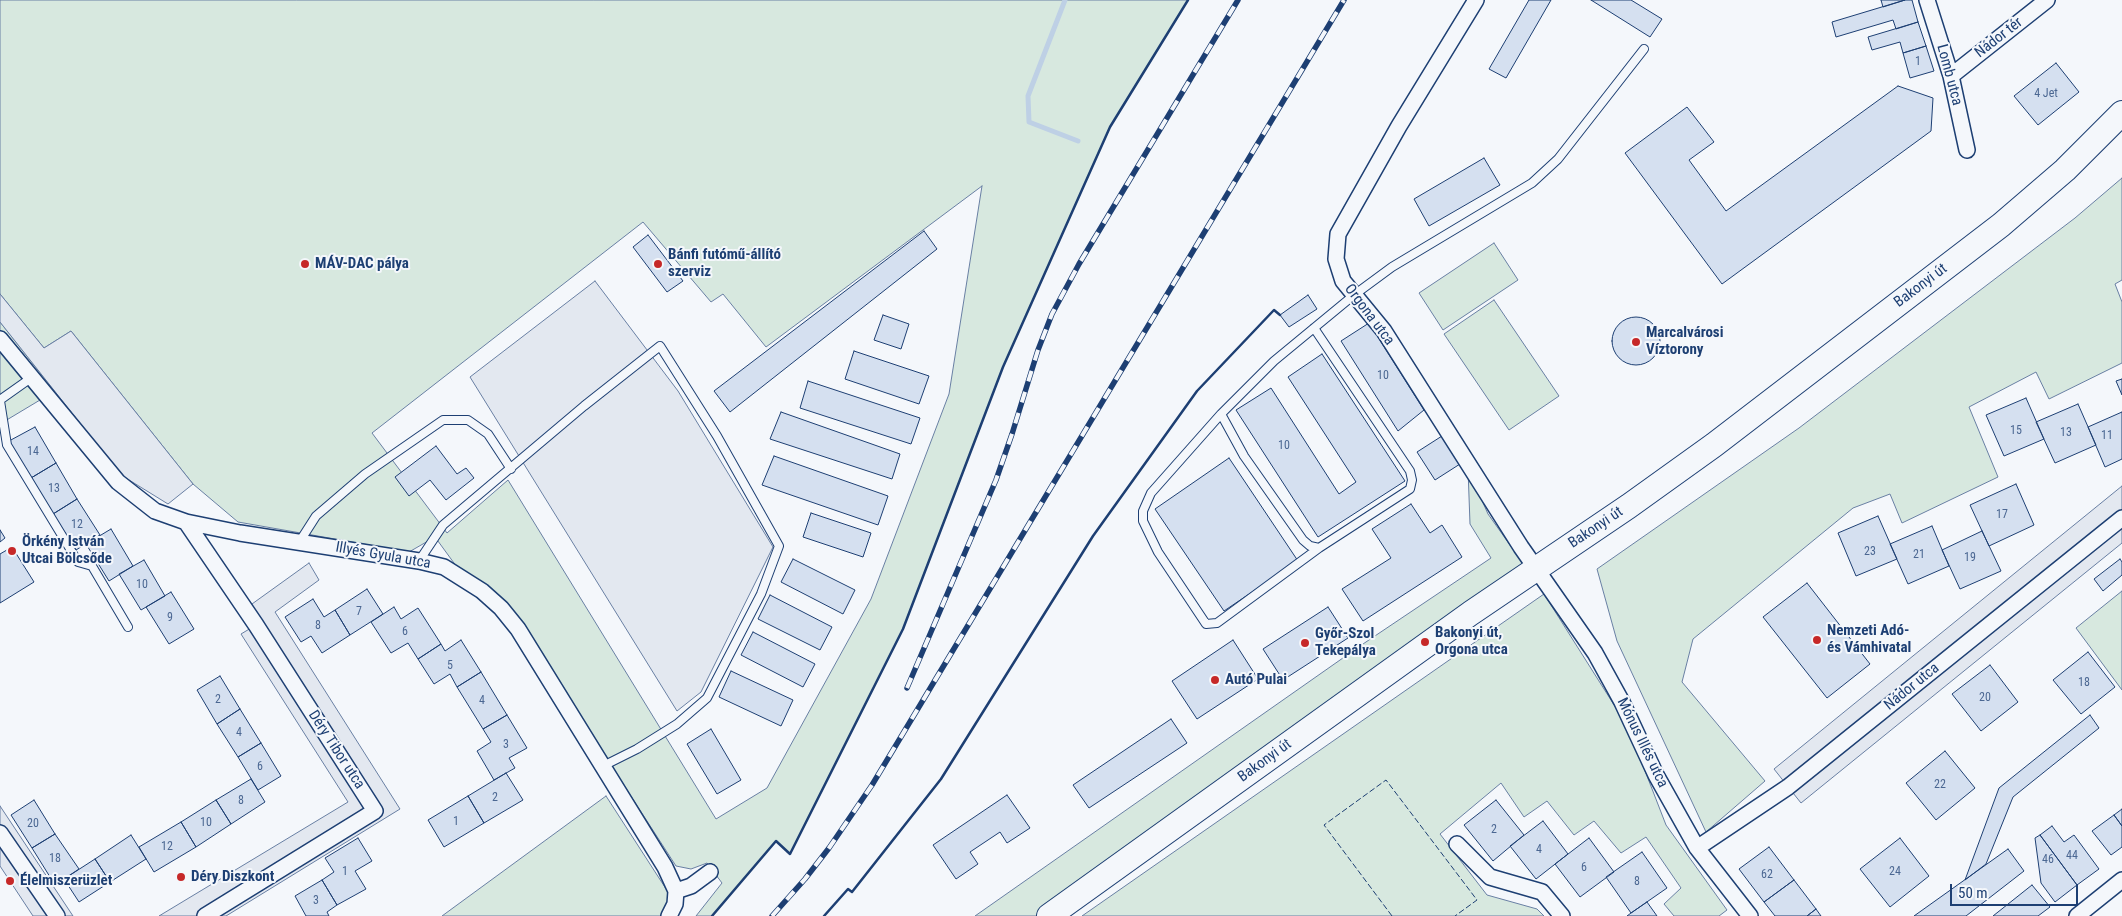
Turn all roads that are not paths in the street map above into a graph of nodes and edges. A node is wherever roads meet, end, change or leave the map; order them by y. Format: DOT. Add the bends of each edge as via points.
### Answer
graph roads {
  1 [pos="1476,0"];
  2 [pos="1927,0"];
  3 [pos="2047,0"];
  4 [pos="1644,49"];
  5 [pos="1951,76"];
  6 [pos="2122,113"];
  7 [pos="1967,150"];
  8 [pos="1354,295"];
  9 [pos="1314,328"];
  10 [pos="0,339"];
  11 [pos="31,378"];
  12 [pos="0,401"];
  13 [pos="1221,414"];
  14 [pos="4,443"];
  15 [pos="511,469"];
  16 [pos="2122,518"];
  17 [pos="186,522"];
  18 [pos="300,541"];
  19 [pos="1319,548"];
  20 [pos="419,561"];
  21 [pos="1536,568"];
  22 [pos="128,627"];
  23 [pos="604,766"];
  24 [pos="0,833"];
  25 [pos="1457,844"];
  26 [pos="1697,848"];
  27 [pos="710,872"];
  28 [pos="2122,880"];
  29 [pos="676,891"];
  30 [pos="56,916"];
  31 [pos="205,916"];
  32 [pos="668,916"];
  33 [pos="1049,916"];
  34 [pos="1562,916"];
  35 [pos="1750,916"];
  36 [pos="2078,916"];
  1 -- 8 [label="street, Orgona utca" via="1338,234 1336,259 1343,281"];
  2 -- 5 [label="street, Lomb utca"];
  3 -- 5 [label="street, Nádor tér"];
  4 -- 8 [label="lane" via="1558,159 1532,183 1392,267"];
  5 -- 7 [label="street, Lomb utca"];
  6 -- 21 [label="main road, Bakonyi út" via="2065,170 2001,225 1706,450"];
  8 -- 9 [label="lane"];
  8 -- 21 [label="street, Orgona utca" via="1384,331"];
  9 -- 13 [label="lane" via="1274,361"];
  9 -- 19 [label="lane" via="1410,471 1412,480 1410,489"];
  10 -- 11 [label="street, Illyés Gyula utca"];
  11 -- 12 [label="lane"];
  11 -- 17 [label="street, Illyés Gyula utca" via="118,482 155,511"];
  12 -- 14 [label="lane"];
  13 -- 19 [label="lane" via="1244,456 1303,540"];
  13 -- 19 [label="lane" via="1151,493 1143,512 1143,521 1158,552 1206,624 1217,624"];
  14 -- 22 [label="lane" via="78,562 92,566"];
  15 -- 18 [label="lane" via="482,429 468,420 443,420 365,474 316,516"];
  15 -- 20 [label="lane" via="443,525"];
  15 -- 23 [label="lane" via="660,346 717,436 779,546 761,594 707,698 677,724"];
  16 -- 26 [label="street, Nádor utca" via="1788,787"];
  17 -- 18 [label="street, Illyés Gyula utca"];
  17 -- 31 [label="street, Déry Tibor utca" via="375,811"];
  18 -- 20 [label="street, Illyés Gyula utca"];
  20 -- 23 [label="street, Illyés Gyula utca" via="444,568 464,579 501,608 518,629"];
  21 -- 26 [label="street, Mónus Illés utca" via="1595,653"];
  21 -- 33 [label="main road, Bakonyi út"];
  23 -- 29 [label="street, Illyés Gyula utca"];
  24 -- 30 [label="street"];
  25 -- 34 [label="street" via="1490,877 1542,892"];
  26 -- 35 [label="street, Mónus Illés utca"];
  27 -- 29 [label="street" via="691,886"];
  28 -- 36 [label="street"];
  29 -- 32 [label="street" via="675,904"];
}
